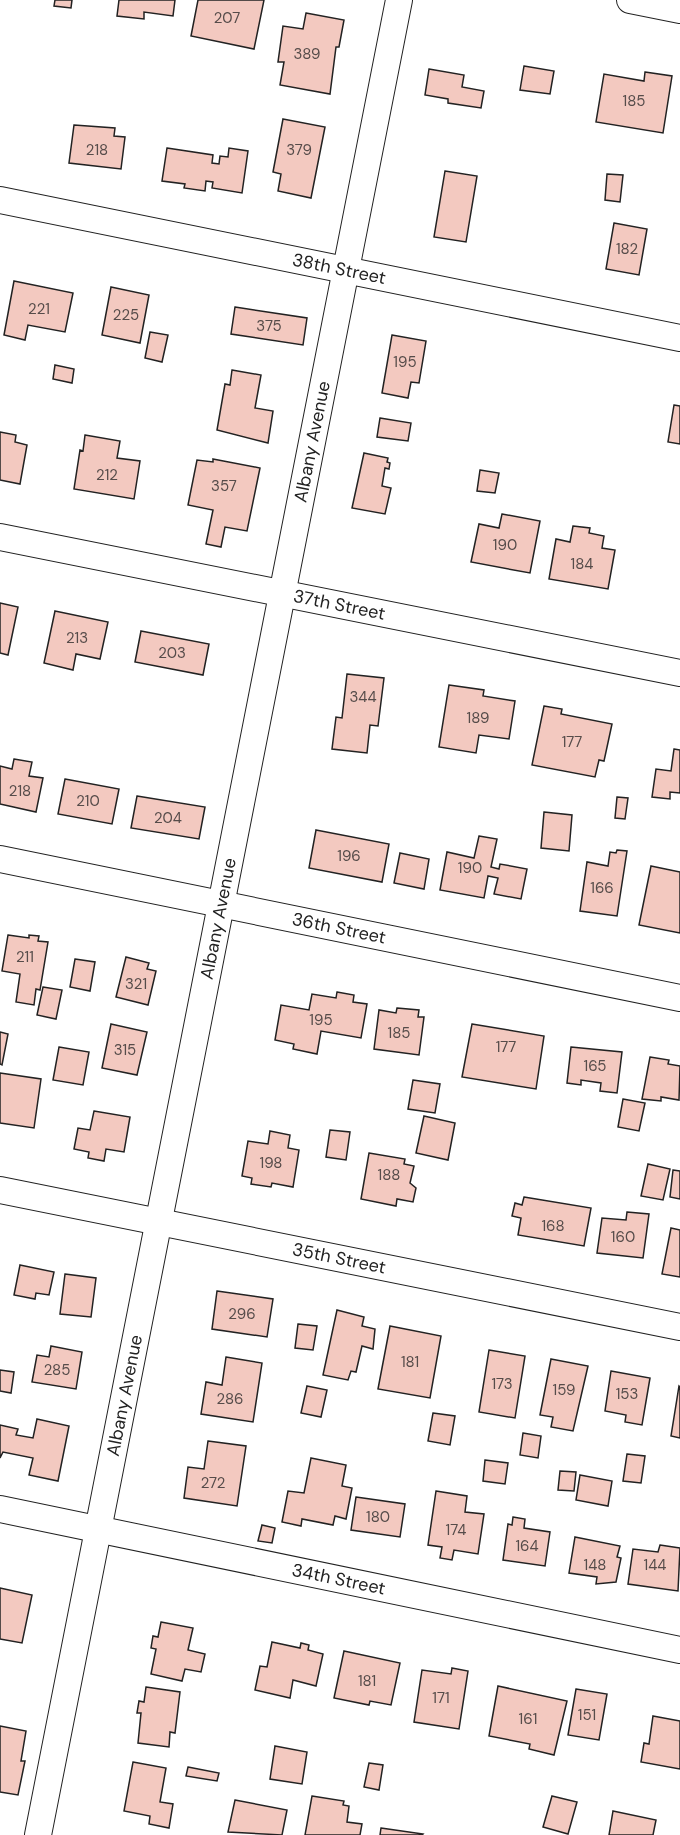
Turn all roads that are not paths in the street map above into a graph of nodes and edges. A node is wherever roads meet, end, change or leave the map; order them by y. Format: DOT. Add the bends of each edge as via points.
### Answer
graph roads {
  1 [pos="399,0"];
  2 [pos="630,0"];
  3 [pos="680,10"];
  4 [pos="0,200"];
  5 [pos="346,271"];
  6 [pos="680,338"];
  7 [pos="0,537"];
  8 [pos="283,593"];
  9 [pos="680,673"];
  10 [pos="0,860"];
  11 [pos="221,904"];
  12 [pos="680,998"];
  13 [pos="0,1190"];
  14 [pos="159,1221"];
  15 [pos="680,1327"];
  16 [pos="0,1509"];
  17 [pos="99,1528"];
  18 [pos="680,1650"];
  19 [pos="38,1835"];
  1 -- 5 [label="street, Albany Avenue"];
  2 -- 3 [label="street"];
  4 -- 5 [label="street, 38th Street"];
  5 -- 6 [label="street, 38th Street"];
  5 -- 8 [label="street, Albany Avenue"];
  7 -- 8 [label="street, 37th Street"];
  8 -- 9 [label="street, 37th Street"];
  8 -- 11 [label="street, Albany Avenue"];
  10 -- 11 [label="street, 36th Street"];
  11 -- 12 [label="street, 36th Street"];
  11 -- 14 [label="street, Albany Avenue"];
  13 -- 14 [label="street, 35th Street"];
  14 -- 15 [label="street, 35th Street"];
  14 -- 17 [label="street, Albany Avenue"];
  16 -- 17 [label="street, 34th Street"];
  17 -- 18 [label="street, 34th Street"];
  17 -- 19 [label="street, Albany Avenue"];
}
